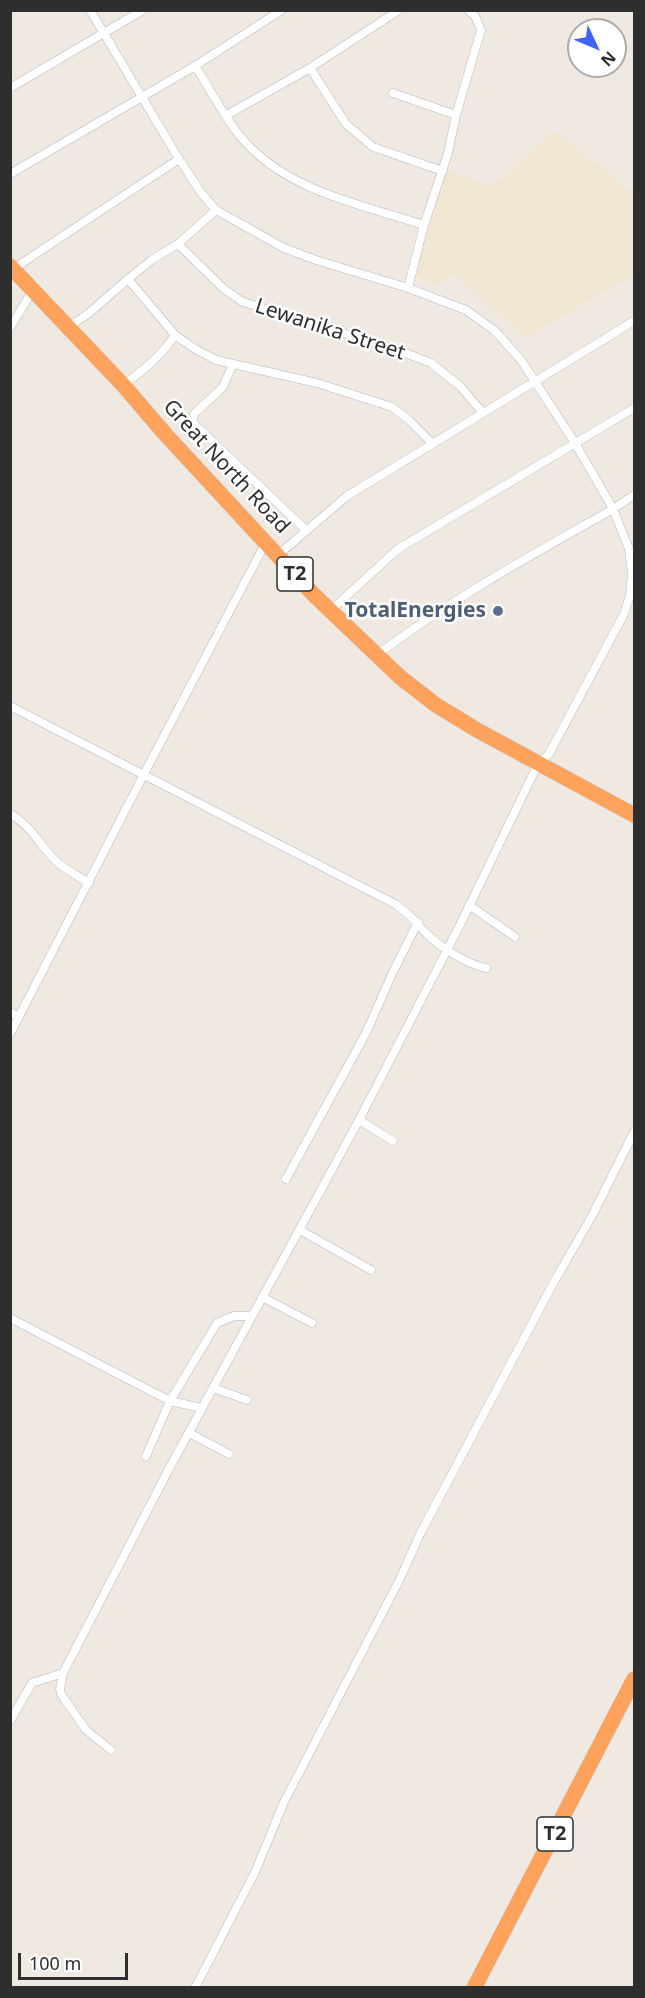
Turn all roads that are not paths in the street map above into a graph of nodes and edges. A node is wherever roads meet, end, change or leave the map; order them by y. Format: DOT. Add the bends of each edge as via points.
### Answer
graph roads {
  1 [pos="90,10"];
  2 [pos="143,10"];
  3 [pos="282,10"];
  4 [pos="399,10"];
  5 [pos="468,10"];
  6 [pos="104,34"];
  7 [pos="195,66"];
  8 [pos="310,68"];
  9 [pos="10,88"];
  10 [pos="393,93"];
  11 [pos="142,97"];
  12 [pos="227,115"];
  13 [pos="456,115"];
  14 [pos="179,159"];
  15 [pos="443,171"];
  16 [pos="10,174"];
  17 [pos="216,210"];
  18 [pos="424,225"];
  19 [pos="178,244"];
  20 [pos="12,267"];
  21 [pos="128,279"];
  22 [pos="408,288"];
  23 [pos="33,290"];
  24 [pos="634,321"];
  25 [pos="68,327"];
  26 [pos="10,328"];
  27 [pos="175,335"];
  28 [pos="233,364"];
  29 [pos="536,381"];
  30 [pos="123,385"];
  31 [pos="634,408"];
  32 [pos="483,413"];
  33 [pos="432,443"];
  34 [pos="575,443"];
  35 [pos="634,495"];
  36 [pos="613,509"];
  37 [pos="306,530"];
  38 [pos="266,542"];
  39 [pos="278,555"];
  40 [pos="330,611"];
  41 [pos="377,655"];
  42 [pos="10,706"];
  43 [pos="538,764"];
  44 [pos="144,774"];
  45 [pos="10,814"];
  46 [pos="634,815"];
  47 [pos="89,883"];
  48 [pos="469,905"];
  49 [pos="418,922"];
  50 [pos="515,937"];
  51 [pos="446,948"];
  52 [pos="486,968"];
  53 [pos="10,1012"];
  54 [pos="20,1017"];
  55 [pos="10,1034"];
  56 [pos="358,1119"];
  57 [pos="634,1132"];
  58 [pos="393,1141"];
  59 [pos="286,1179"];
  60 [pos="300,1230"];
  61 [pos="371,1270"];
  62 [pos="262,1297"];
  63 [pos="252,1316"];
  64 [pos="10,1318"];
  65 [pos="312,1323"];
  66 [pos="213,1388"];
  67 [pos="247,1400"];
  68 [pos="170,1401"];
  69 [pos="202,1408"];
  70 [pos="189,1433"];
  71 [pos="229,1454"];
  72 [pos="146,1456"];
  73 [pos="63,1673"];
  74 [pos="634,1679"];
  75 [pos="10,1721"];
  76 [pos="111,1750"];
  77 [pos="195,1988"];
  78 [pos="474,1988"];
  1 -- 6 [label="street"];
  2 -- 6 [label="street"];
  3 -- 7 [label="street"];
  4 -- 8 [label="street"];
  5 -- 13 [label="street" via="481,30"];
  6 -- 9 [label="street"];
  6 -- 11 [label="street"];
  7 -- 11 [label="street"];
  7 -- 12 [label="street"];
  8 -- 12 [label="street"];
  8 -- 15 [label="street" via="346,124 373,147"];
  10 -- 13 [label="street"];
  11 -- 14 [label="street"];
  11 -- 16 [label="street"];
  12 -- 18 [label="street" via="257,154 307,187"];
  13 -- 15 [label="street"];
  14 -- 17 [label="street"];
  14 -- 20 [label="street"];
  15 -- 18 [label="street"];
  17 -- 19 [label="street"];
  17 -- 22 [label="street" via="284,248"];
  18 -- 22 [label="street"];
  19 -- 21 [label="street"];
  19 -- 32 [label="street, Lewanika Street" via="243,302 431,363 460,386"];
  20 -- 23 [label="highway, Great North Road / T2"];
  21 -- 25 [label="street"];
  21 -- 27 [label="street"];
  22 -- 29 [label="street" via="466,310 495,331"];
  23 -- 25 [label="highway, Great North Road / T2"];
  23 -- 26 [label="street"];
  24 -- 29 [label="street"];
  25 -- 30 [label="highway, Great North Road / T2"];
  27 -- 28 [label="street" via="216,360"];
  27 -- 30 [label="street" via="150,365"];
  28 -- 33 [label="street" via="317,383 392,407"];
  28 -- 37 [label="street" via="223,387 194,414 192,422"];
  29 -- 32 [label="street"];
  29 -- 34 [label="street"];
  30 -- 38 [label="highway, Great North Road / T2"];
  31 -- 34 [label="street"];
  32 -- 33 [label="street"];
  33 -- 37 [label="street" via="347,496"];
  34 -- 36 [label="street"];
  34 -- 40 [label="street" via="398,549"];
  35 -- 36 [label="street"];
  36 -- 41 [label="street" via="466,593"];
  36 -- 43 [label="street" via="629,549 630,596 549,754"];
  37 -- 39 [label="street"];
  38 -- 39 [label="highway, Great North Road / T2"];
  38 -- 44 [label="street"];
  39 -- 40 [label="highway, Great North Road / T2"];
  40 -- 41 [label="highway, Great North Road / T2"];
  41 -- 43 [label="highway, Great North Road / T2" via="436,705"];
  42 -- 44 [label="street"];
  43 -- 46 [label="highway, Great North Road / T2"];
  43 -- 48 [label="street"];
  44 -- 47 [label="street"];
  44 -- 49 [label="street" via="395,904"];
  45 -- 47 [label="street" via="33,832 58,863"];
  47 -- 54 [label="street"];
  48 -- 50 [label="street"];
  48 -- 51 [label="street"];
  49 -- 51 [label="street"];
  49 -- 59 [label="street" via="366,1033"];
  51 -- 52 [label="street"];
  51 -- 56 [label="street"];
  53 -- 54 [label="street"];
  54 -- 55 [label="street"];
  56 -- 58 [label="street"];
  56 -- 60 [label="street"];
  57 -- 77 [label="street" via="420,1534"];
  60 -- 61 [label="street"];
  60 -- 62 [label="street"];
  62 -- 63 [label="street"];
  62 -- 65 [label="street"];
  63 -- 66 [label="street"];
  63 -- 68 [label="street" via="234,1316 217,1323"];
  64 -- 68 [label="street"];
  66 -- 67 [label="street"];
  66 -- 69 [label="street"];
  68 -- 69 [label="street"];
  68 -- 72 [label="street"];
  69 -- 70 [label="street"];
  70 -- 71 [label="street"];
  70 -- 73 [label="street"];
  73 -- 75 [label="street" via="32,1683"];
  73 -- 76 [label="street" via="61,1694 86,1730"];
  74 -- 78 [label="highway, T2"];
}
